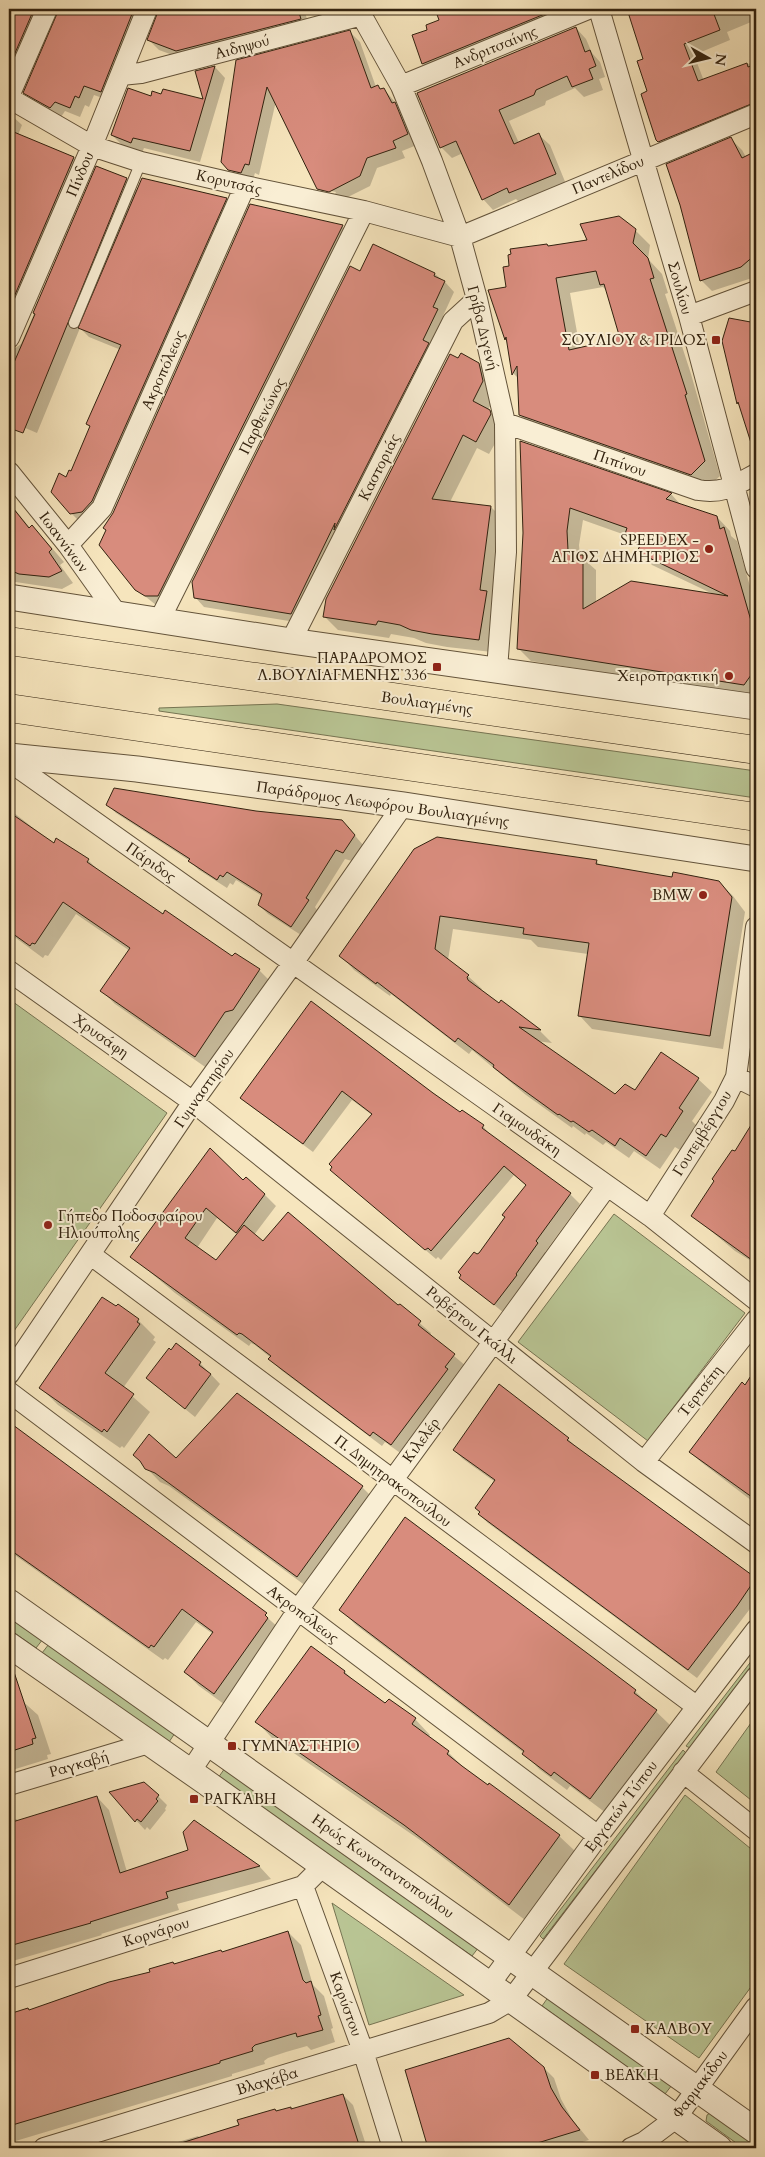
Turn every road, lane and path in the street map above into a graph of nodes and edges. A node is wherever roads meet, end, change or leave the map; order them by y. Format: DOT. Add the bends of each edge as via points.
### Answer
graph roads {
  1 [pos="46,9"];
  2 [pos="147,9"];
  3 [pos="588,9"];
  4 [pos="599,9"];
  5 [pos="360,12"];
  6 [pos="121,75"];
  7 [pos="401,86"];
  8 [pos="9,97"];
  9 [pos="756,114"];
  10 [pos="92,146"];
  11 [pos="642,161"];
  12 [pos="141,162"];
  13 [pos="245,186"];
  14 [pos="364,211"];
  15 [pos="460,237"];
  16 [pos="756,291"];
  17 [pos="477,299"];
  18 [pos="689,316"];
  19 [pos="74,323"];
  20 [pos="9,338"];
  21 [pos="505,423"];
  22 [pos="9,472"];
  23 [pos="756,474"];
  24 [pos="734,485"];
  25 [pos="68,545"];
  26 [pos="756,568"];
  27 [pos="9,597"];
  28 [pos="117,614"];
  29 [pos="159,620"];
  30 [pos="9,641"];
  31 [pos="291,641"];
  32 [pos="497,669"];
  33 [pos="756,707"];
  34 [pos="9,708"];
  35 [pos="756,750"];
  36 [pos="9,756"];
  37 [pos="9,761"];
  38 [pos="403,805"];
  39 [pos="756,817"];
  40 [pos="756,859"];
  41 [pos="756,927"];
  42 [pos="293,963"];
  43 [pos="9,971"];
  44 [pos="736,1077"];
  45 [pos="756,1087"];
  46 [pos="193,1102"];
  47 [pos="608,1186"];
  48 [pos="650,1216"];
  49 [pos="91,1255"];
  50 [pos="756,1300"];
  51 [pos="756,1320"];
  52 [pos="493,1342"];
  53 [pos="9,1374"];
  54 [pos="9,1392"];
  55 [pos="644,1462"];
  56 [pos="391,1480"];
  57 [pos="756,1543"];
  58 [pos="9,1602"];
  59 [pos="298,1610"];
  60 [pos="756,1630"];
  61 [pos="9,1645"];
  62 [pos="756,1677"];
  63 [pos="696,1706"];
  64 [pos="149,1743"];
  65 [pos="209,1743"];
  66 [pos="190,1772"];
  67 [pos="683,1772"];
  68 [pos="9,1784"];
  69 [pos="756,1830"];
  70 [pos="598,1836"];
  71 [pos="322,1867"];
  72 [pos="303,1886"];
  73 [pos="510,1956"];
  74 [pos="531,1971"];
  75 [pos="9,1978"];
  76 [pos="490,1984"];
  77 [pos="511,2000"];
  78 [pos="756,2007"];
  79 [pos="489,2013"];
  80 [pos="363,2051"];
  81 [pos="696,2089"];
  82 [pos="676,2118"];
  83 [pos="756,2131"];
  84 [pos="44,2148"];
  85 [pos="393,2148"];
  86 [pos="631,2148"];
  87 [pos="719,2148"];
  1 -- 8 [label="street"];
  2 -- 6 [label="street, Πίνδου"];
  3 -- 7 [label="street, Ανδριτσαίνης"];
  4 -- 11 [label="street, Σουλίου"];
  5 -- 6 [label="street, Αιδηψού" via="141,74"];
  5 -- 7 [label="street, Γρίβα Διγενή"];
  6 -- 10 [label="street, Πίνδου"];
  7 -- 15 [label="street, Γρίβα Διγενή"];
  8 -- 10 [label="street, Κορυτσάς"];
  9 -- 11 [label="street, Παντελίδου"];
  10 -- 12 [label="street, Κορυτσάς"];
  10 -- 20 [label="street, Πίνδου"];
  11 -- 15 [label="street, Παντελίδου"];
  11 -- 18 [label="street, Σουλίου"];
  12 -- 13 [label="street, Κορυτσάς"];
  12 -- 19 [label="lane"];
  13 -- 14 [label="street, Κορυτσάς"];
  13 -- 25 [label="street, Ακροπόλεως" via="102,508"];
  14 -- 15 [label="street, Κορυτσάς"];
  14 -- 29 [label="street, Παρθενώνος"];
  15 -- 17 [label="street, Γρίβα Διγενή"];
  16 -- 18 [label="street"];
  17 -- 21 [label="street, Γρίβα Διγενή"];
  17 -- 31 [label="street, Καστοριάς" via="453,320"];
  18 -- 24 [label="street, Σουλίου"];
  21 -- 24 [label="street, Πιπίνου" via="698,490 715,492"];
  21 -- 32 [label="street, Γρίβα Διγενή" via="506,552"];
  22 -- 25 [label="street, Ιωαννίνων"];
  23 -- 24 [label="street, Πιπίνου"];
  24 -- 26 [label="street, Σουλίου"];
  25 -- 28 [label="street, Ιωαννίνων"];
  27 -- 28 [label="street"];
  28 -- 29 [label="street"];
  29 -- 31 [label="street"];
  30 -- 35 [label="main road, Βουλιαγμένης"];
  31 -- 32 [label="street"];
  32 -- 33 [label="street"];
  34 -- 39 [label="main road"];
  36 -- 38 [label="street, Παράδρομος Λεωφόρου Βουλιαγμένης" via="136,769"];
  37 -- 42 [label="street, Πάριδος"];
  38 -- 40 [label="street, Παράδρομος Λεωφόρου Βουλιαγμένης"];
  38 -- 42 [label="street, Γυμναστηρίου"];
  41 -- 44 [label="street, Γουτεμβέργιου"];
  42 -- 46 [label="street, Γυμναστηρίου"];
  42 -- 47 [label="street, Γιαμουδάκη"];
  43 -- 46 [label="street, Χρυσάφη"];
  44 -- 45 [label="street"];
  44 -- 48 [label="street, Γουτεμβέργιου"];
  46 -- 49 [label="street, Γυμναστηρίου"];
  46 -- 52 [label="street, Ροβέρτου Γκάλλι"];
  47 -- 48 [label="street, Γιαμουδάκη"];
  47 -- 52 [label="street, Κιλελέρ"];
  48 -- 50 [label="street, Γιαμουδάκη"];
  49 -- 53 [label="street, Γυμναστηρίου"];
  49 -- 56 [label="street, Π. Δημητρακοπούλου"];
  51 -- 55 [label="street, Τερτσέτη"];
  52 -- 55 [label="street, Ροβέρτου Γκάλλι"];
  52 -- 56 [label="street, Κιλελέρ"];
  54 -- 59 [label="street, Ακροπόλεως"];
  55 -- 57 [label="street, Ροβέρτου Γκάλλι"];
  56 -- 59 [label="street, Κιλελέρ"];
  56 -- 63 [label="street, Π. Δημητρακοπούλου"];
  58 -- 65 [label="street, Ηρώς Κωνσταντοπούλου"];
  59 -- 65 [label="street, Κιλελέρ"];
  59 -- 70 [label="street, Ακροπόλεως"];
  60 -- 63 [label="street, Εργατών Τύπου"];
  61 -- 64 [label="street"];
  62 -- 67 [label="street, Εργατών Τύπου"];
  63 -- 70 [label="street, Εργατών Τύπου"];
  64 -- 66 [label="street"];
  64 -- 68 [label="street, Ραγκαβή"];
  65 -- 66 [label="street, Κιλελέρ"];
  65 -- 73 [label="street, Ηρώς Κωνσταντοπούλου"];
  66 -- 71 [label="street"];
  67 -- 69 [label="street"];
  67 -- 74 [label="street, Εργατών Τύπου"];
  70 -- 73 [label="street, Εργατών Τύπου"];
  71 -- 72 [label="street"];
  71 -- 76 [label="street"];
  72 -- 75 [label="street, Κορνάρου"];
  72 -- 80 [label="street, Καρύστου"];
  73 -- 74 [label="street, Ηρώς Κωνσταντοπούλου"];
  73 -- 76 [label="street, Εργατών Τύπου"];
  74 -- 77 [label="street, Εργατών Τύπου"];
  74 -- 81 [label="street, Ηρώς Κωνσταντοπούλου"];
  76 -- 77 [label="street"];
  77 -- 79 [label="street, Εργατών Τύπου"];
  77 -- 82 [label="street"];
  78 -- 81 [label="street, Φαρμακίδου"];
  79 -- 80 [label="street, Βλαχάβα"];
  80 -- 84 [label="street, Βλαχάβα"];
  80 -- 85 [label="street, Καρύστου"];
  81 -- 82 [label="street, Φαρμακίδου"];
  81 -- 83 [label="street, Ηρώς Κωνσταντοπούλου"];
  82 -- 86 [label="street, Φαρμακίδου"];
  82 -- 87 [label="street"];
}
